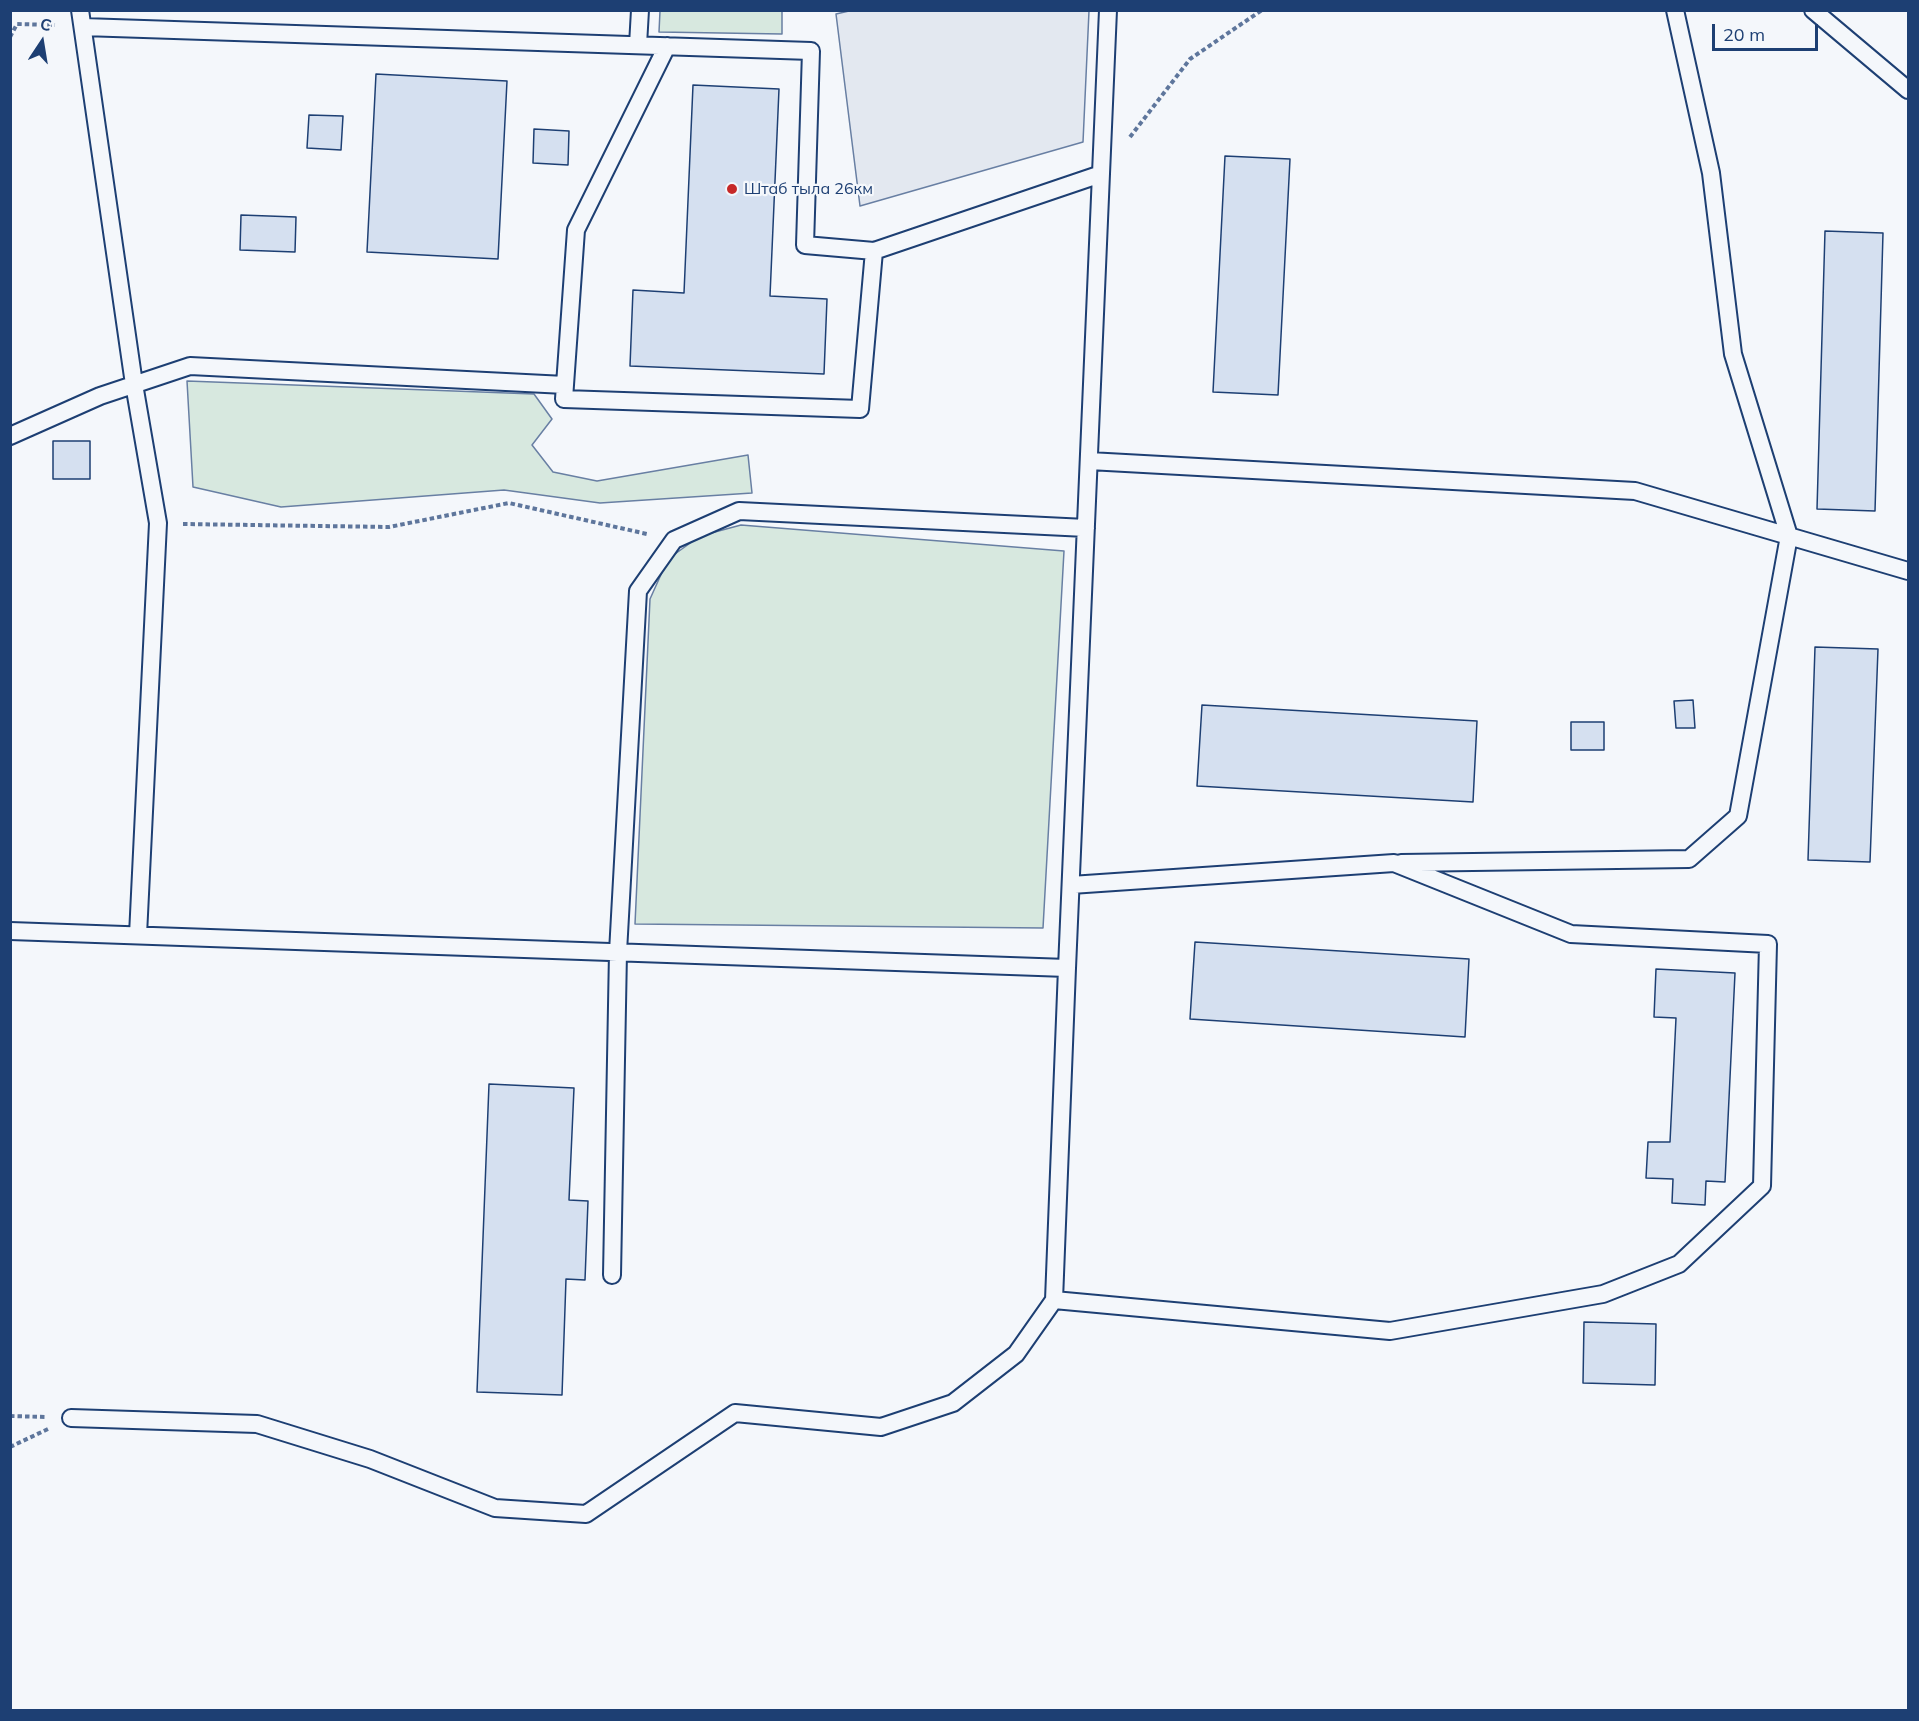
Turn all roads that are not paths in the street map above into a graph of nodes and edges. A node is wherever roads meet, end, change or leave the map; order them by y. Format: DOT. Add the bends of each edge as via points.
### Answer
graph roads {
  1 [pos="640,10"];
  2 [pos="1108,10"];
  3 [pos="1675,10"];
  4 [pos="1813,10"];
  5 [pos="82,19"];
  6 [pos="638,45"];
  7 [pos="667,46"];
  8 [pos="1908,90"];
  9 [pos="1101,174"];
  10 [pos="874,250"];
  11 [pos="134,384"];
  12 [pos="566,384"];
  13 [pos="10,436"];
  14 [pos="1089,461"];
  15 [pos="1086,528"];
  16 [pos="1789,536"];
  17 [pos="1908,571"];
  18 [pos="1394,863"];
  19 [pos="1071,885"];
  20 [pos="10,931"];
  21 [pos="138,935"];
  22 [pos="618,952"];
  23 [pos="1067,968"];
  24 [pos="612,1275"];
  25 [pos="1054,1300"];
  26 [pos="71,1418"];
  1 -- 6 [label="lane"];
  2 -- 9 [label="lane"];
  3 -- 16 [label="lane" via="1711,173 1733,354"];
  4 -- 8 [label="lane"];
  5 -- 6 [label="lane"];
  5 -- 11 [label="lane"];
  6 -- 7 [label="lane"];
  7 -- 10 [label="lane" via="811,51 805,245"];
  7 -- 12 [label="lane" via="576,230"];
  9 -- 10 [label="lane"];
  9 -- 14 [label="lane"];
  10 -- 12 [label="lane" via="860,409 564,399"];
  11 -- 12 [label="lane" via="190,366"];
  11 -- 13 [label="lane"];
  11 -- 21 [label="lane" via="158,523"];
  14 -- 15 [label="lane"];
  14 -- 16 [label="lane" via="1635,491"];
  15 -- 19 [label="lane"];
  15 -- 22 [label="lane" via="739,511 674,540 638,591"];
  16 -- 17 [label="lane"];
  16 -- 18 [label="lane" via="1738,816 1689,859"];
  18 -- 19 [label="lane"];
  18 -- 25 [label="lane" via="1570,934 1768,944 1762,1186 1679,1264 1603,1294 1390,1331"];
  19 -- 23 [label="lane"];
  20 -- 21 [label="lane"];
  21 -- 22 [label="lane"];
  22 -- 23 [label="lane"];
  22 -- 24 [label="lane"];
  23 -- 25 [label="lane"];
  25 -- 26 [label="lane" via="1017,1354 953,1403 881,1427 735,1413 586,1514 495,1508 370,1459 257,1424"];
}
